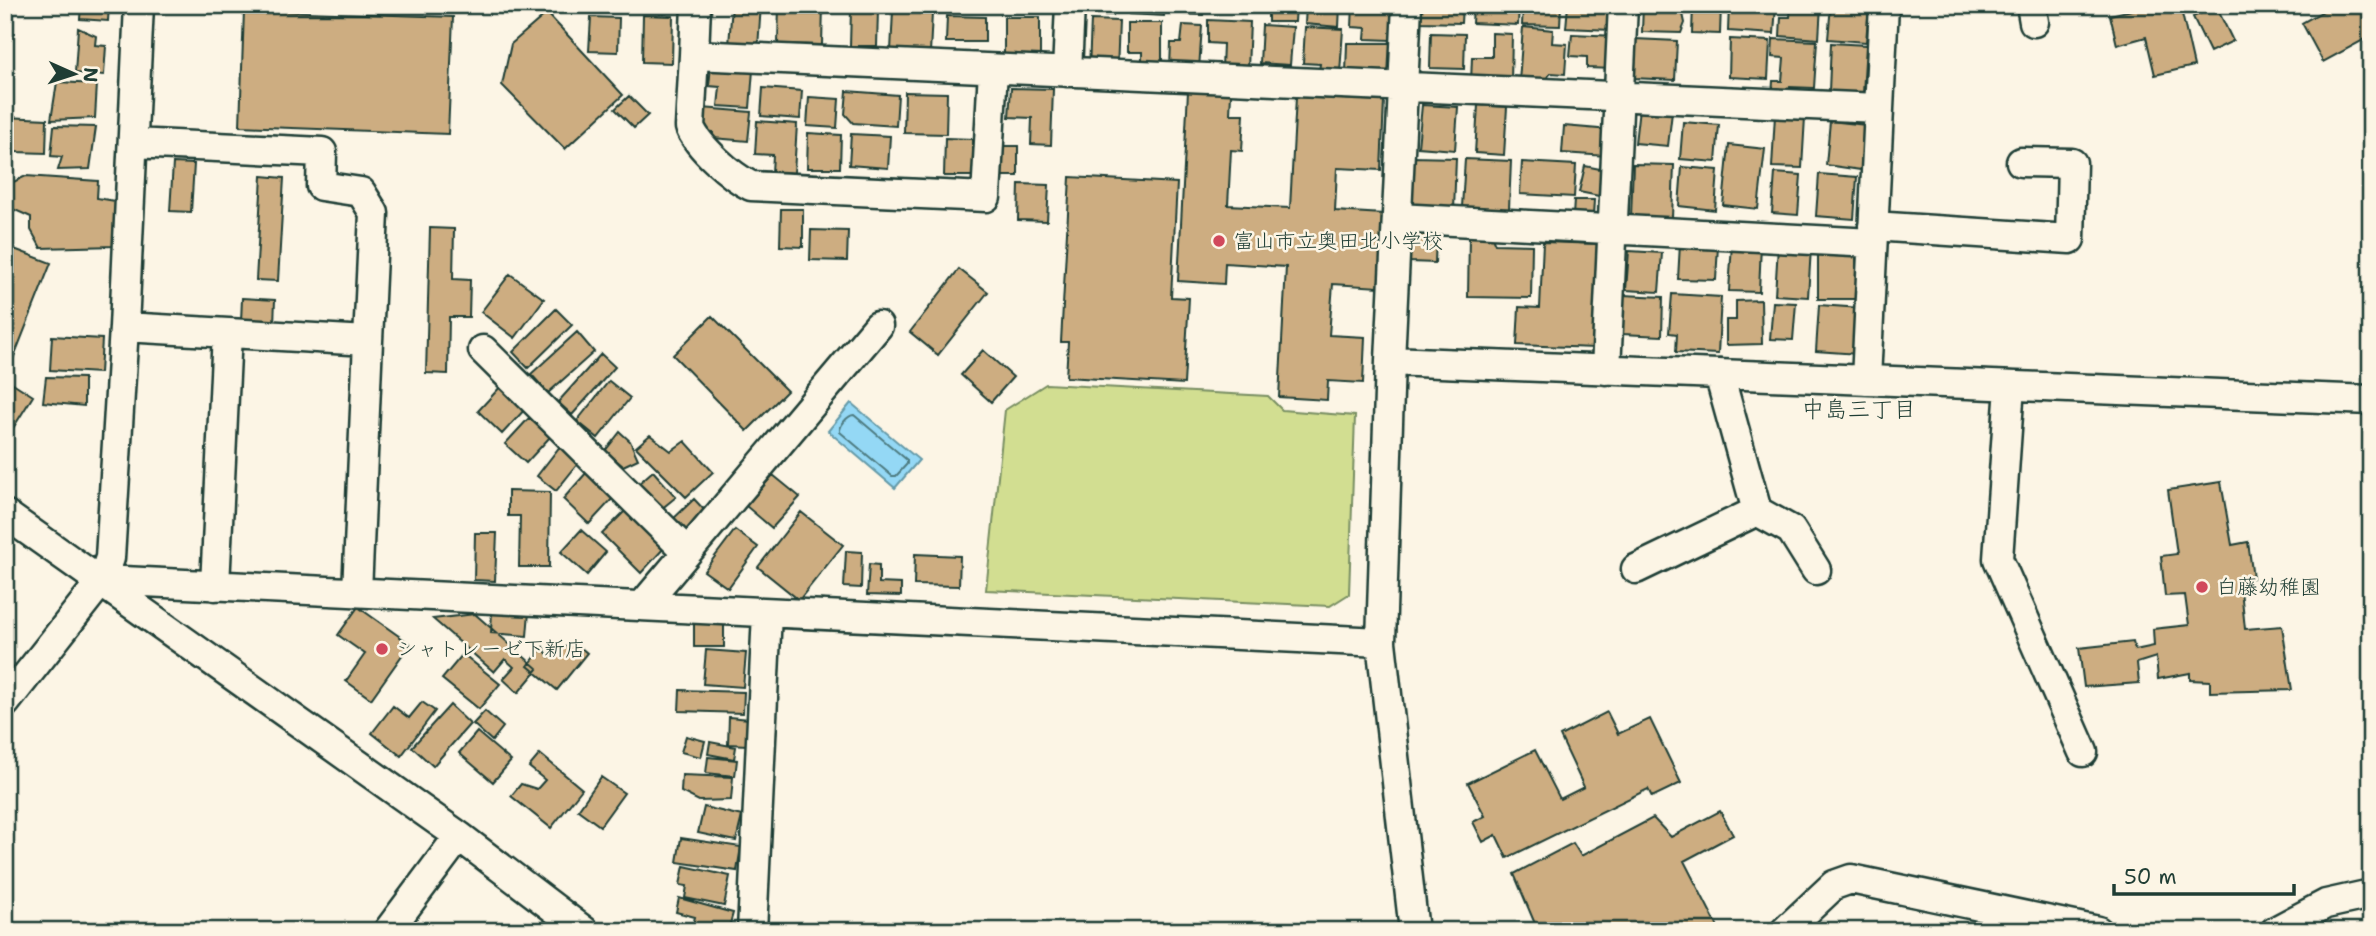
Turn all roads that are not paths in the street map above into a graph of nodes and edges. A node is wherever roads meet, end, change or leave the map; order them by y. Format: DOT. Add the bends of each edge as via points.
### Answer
graph roads {
  1 [pos="139,5"];
  2 [pos="696,5"];
  3 [pos="1070,5"];
  4 [pos="1407,5"];
  5 [pos="1623,5"];
  6 [pos="1884,5"];
  7 [pos="694,55"];
  8 [pos="993,69"];
  9 [pos="1067,72"];
  10 [pos="1404,86"];
  11 [pos="1619,95"];
  12 [pos="1878,108"];
  13 [pos="133,143"];
  14 [pos="2021,162"];
  15 [pos="1397,218"];
  16 [pos="1613,229"];
  17 [pos="1873,234"];
  18 [pos="878,326"];
  19 [pos="124,327"];
  20 [pos="227,333"];
  21 [pos="368,341"];
  22 [pos="483,350"];
  23 [pos="1390,361"];
  24 [pos="1606,370"];
  25 [pos="1719,374"];
  26 [pos="1866,380"];
  27 [pos="2010,386"];
  28 [pos="2371,400"];
  29 [pos="1757,511"];
  30 [pos="5,514"];
  31 [pos="687,552"];
  32 [pos="1636,569"];
  33 [pos="1816,570"];
  34 [pos="102,580"];
  35 [pos="215,586"];
  36 [pos="357,593"];
  37 [pos="642,606"];
  38 [pos="767,613"];
  39 [pos="1381,642"];
  40 [pos="5,703"];
  41 [pos="2083,752"];
  42 [pos="459,836"];
  43 [pos="2371,894"];
  44 [pos="388,931"];
  45 [pos="584,931"];
  46 [pos="752,931"];
  47 [pos="1414,931"];
  48 [pos="1785,931"];
  49 [pos="2098,931"];
  50 [pos="2275,931"];
  1 -- 13 [label="street"];
  2 -- 7 [label="street"];
  3 -- 9 [label="street"];
  4 -- 10 [label="street"];
  5 -- 11 [label="street"];
  6 -- 12 [label="street"];
  7 -- 8 [label="street"];
  7 -- 8 [label="street" via="690,127 694,138 738,180 751,186 986,197"];
  8 -- 9 [label="street"];
  9 -- 10 [label="street"];
  10 -- 11 [label="street"];
  10 -- 15 [label="street"];
  11 -- 12 [label="street"];
  11 -- 16 [label="street"];
  12 -- 17 [label="street"];
  13 -- 19 [label="street"];
  13 -- 21 [label="street" via="322,152 321,186 361,192 374,213"];
  14 -- 17 [label="street" via="2072,163 2070,239"];
  15 -- 16 [label="street"];
  15 -- 23 [label="street"];
  16 -- 17 [label="street"];
  16 -- 24 [label="street"];
  17 -- 26 [label="street"];
  18 -- 31 [label="street"];
  19 -- 20 [label="street"];
  19 -- 34 [label="street" via="112,545"];
  20 -- 21 [label="street"];
  20 -- 35 [label="street"];
  21 -- 36 [label="street"];
  22 -- 31 [label="street"];
  23 -- 24 [label="street"];
  23 -- 39 [label="street"];
  24 -- 25 [label="street"];
  25 -- 26 [label="street"];
  25 -- 29 [label="street"];
  26 -- 27 [label="street"];
  27 -- 28 [label="street"];
  27 -- 41 [label="street" via="1998,559"];
  29 -- 32 [label="street"];
  29 -- 33 [label="street" via="1791,530"];
  30 -- 34 [label="street"];
  31 -- 37 [label="street"];
  34 -- 35 [label="street"];
  34 -- 40 [label="street"];
  34 -- 42 [label="street"];
  35 -- 36 [label="street"];
  36 -- 37 [label="street"];
  37 -- 38 [label="street"];
  38 -- 39 [label="street"];
  38 -- 46 [label="street"];
  39 -- 47 [label="street"];
  42 -- 44 [label="street"];
  42 -- 45 [label="street"];
  43 -- 50 [label="street" via="2326,904"];
  48 -- 49 [label="street" via="1834,885 1851,878"];
}
